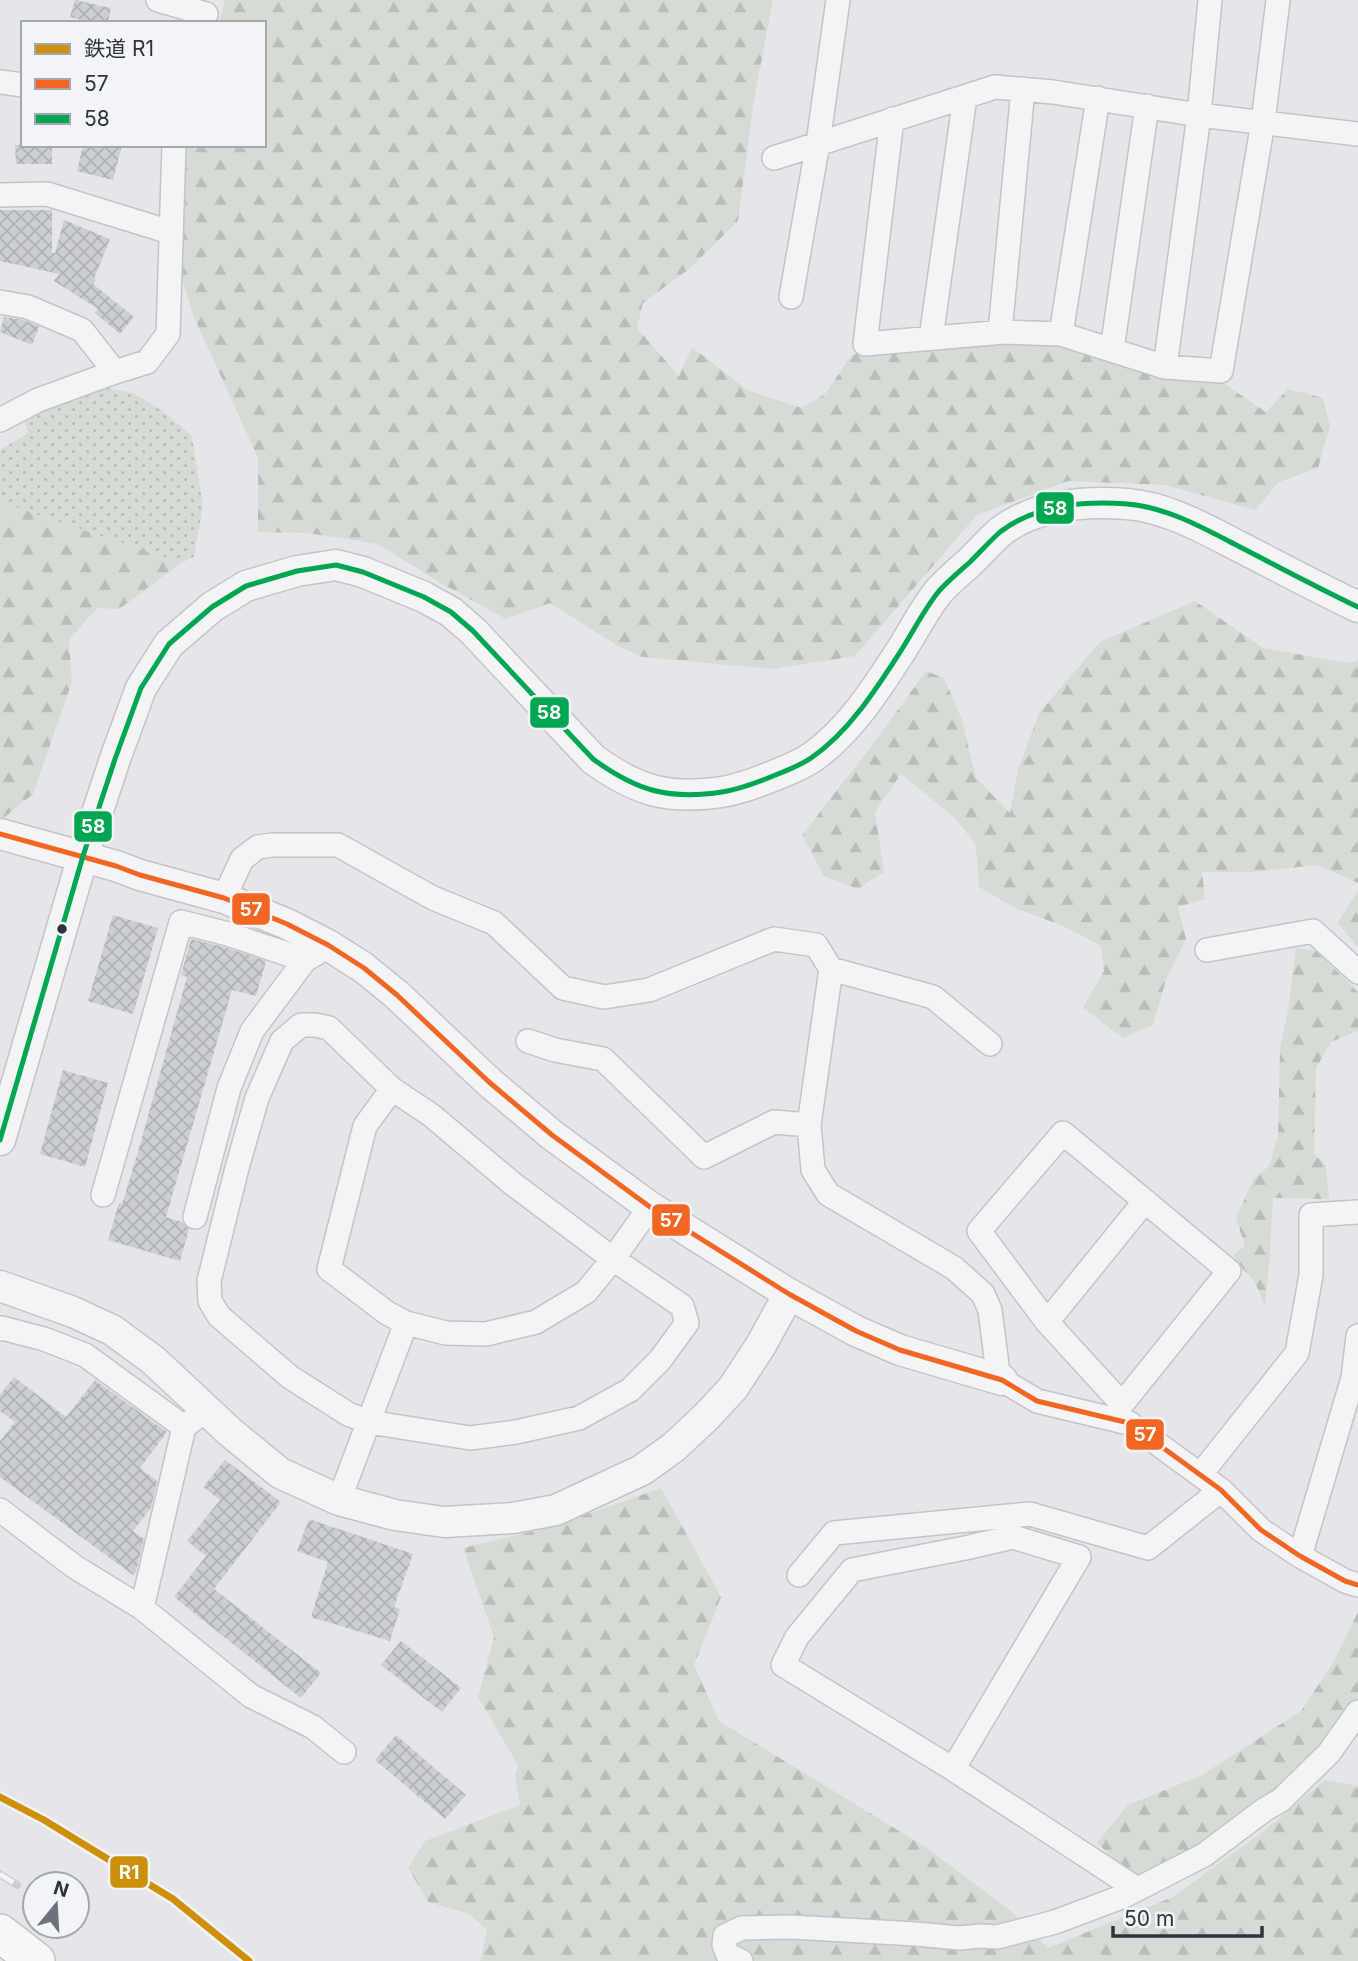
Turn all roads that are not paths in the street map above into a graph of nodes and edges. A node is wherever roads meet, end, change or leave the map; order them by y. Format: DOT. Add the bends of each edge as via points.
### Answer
graph roads {
  1 [pos="158,0"];
  2 [pos="838,0"];
  3 [pos="1210,0"];
  4 [pos="1278,0"];
  5 [pos="207,12"];
  6 [pos="0,82"];
  7 [pos="21,85"];
  8 [pos="1023,89"];
  9 [pos="965,97"];
  10 [pos="1098,98"];
  11 [pos="1147,106"];
  12 [pos="1199,115"];
  13 [pos="892,119"];
  14 [pos="1262,122"];
  15 [pos="1358,134"];
  16 [pos="818,143"];
  17 [pos="174,147"];
  18 [pos="774,158"];
  19 [pos="0,195"];
  20 [pos="170,232"];
  21 [pos="791,297"];
  22 [pos="0,302"];
  23 [pos="1000,332"];
  24 [pos="1061,334"];
  25 [pos="931,338"];
  26 [pos="1112,350"];
  27 [pos="1165,367"];
  28 [pos="115,372"];
  29 [pos="0,420"];
  30 [pos="1358,607"];
  31 [pos="0,834"];
  32 [pos="83,856"];
  33 [pos="224,898"];
  34 [pos="1207,950"];
  35 [pos="317,953"];
  36 [pos="831,969"];
  37 [pos="1358,972"];
  38 [pos="528,1041"];
  39 [pos="990,1044"];
  40 [pos="392,1089"];
  41 [pos="809,1125"];
  42 [pos="0,1140"];
  43 [pos="103,1195"];
  44 [pos="1145,1201"];
  45 [pos="650,1207"];
  46 [pos="1358,1212"];
  47 [pos="195,1217"];
  48 [pos="612,1259"];
  49 [pos="0,1286"];
  50 [pos="789,1294"];
  51 [pos="1046,1322"];
  52 [pos="407,1323"];
  53 [pos="0,1329"];
  54 [pos="1358,1336"];
  55 [pos="1002,1380"];
  56 [pos="1126,1413"];
  57 [pos="195,1418"];
  58 [pos="369,1422"];
  59 [pos="1200,1475"];
  60 [pos="1221,1490"];
  61 [pos="339,1500"];
  62 [pos="0,1510"];
  63 [pos="1300,1556"];
  64 [pos="799,1575"];
  65 [pos="1358,1585"];
  66 [pos="142,1608"];
  67 [pos="1358,1712"];
  68 [pos="344,1752"];
  69 [pos="953,1769"];
  70 [pos="1137,1889"];
  71 [pos="0,1933"];
  72 [pos="36,1961"];
  73 [pos="741,1961"];
  1 -- 5 [label="street"];
  2 -- 16 [label="street"];
  3 -- 12 [label="street"];
  4 -- 14 [label="street"];
  6 -- 7 [label="street"];
  8 -- 9 [label="street" via="995,87"];
  8 -- 10 [label="street"];
  8 -- 23 [label="street"];
  9 -- 13 [label="street"];
  9 -- 25 [label="street"];
  10 -- 11 [label="street"];
  10 -- 24 [label="street"];
  11 -- 12 [label="street"];
  11 -- 26 [label="street"];
  12 -- 14 [label="street"];
  12 -- 27 [label="street"];
  13 -- 16 [label="street"];
  13 -- 25 [label="street" via="865,344"];
  14 -- 15 [label="street"];
  14 -- 27 [label="street" via="1221,371"];
  16 -- 18 [label="street"];
  16 -- 21 [label="street"];
  17 -- 20 [label="street"];
  19 -- 20 [label="street" via="47,194"];
  20 -- 28 [label="street" via="168,334 147,362"];
  22 -- 28 [label="street" via="28,307 82,330"];
  23 -- 24 [label="street"];
  23 -- 25 [label="street"];
  24 -- 26 [label="street"];
  26 -- 27 [label="street"];
  28 -- 29 [label="street" via="37,400"];
  30 -- 32 [label="street" via="1208,530 1156,509 1128,504 1056,507 1001,531 939,592 851,721 811,758 732,790 682,794 636,786 593,759 451,612 354,569 336,565 297,571 246,586 212,607 169,644 141,688"];
  31 -- 32 [label="street"];
  32 -- 33 [label="street"];
  32 -- 42 [label="street"];
  33 -- 35 [label="street" via="287,924"];
  33 -- 36 [label="street" via="242,859 258,847 338,845 433,898 494,923 563,988 604,997 649,990 774,939 816,945"];
  34 -- 37 [label="street" via="1313,931"];
  35 -- 43 [label="street" via="181,922"];
  35 -- 45 [label="street" via="363,968 552,1135"];
  35 -- 47 [label="street" via="252,1031 229,1088"];
  36 -- 39 [label="street" via="933,997"];
  36 -- 41 [label="street"];
  38 -- 41 [label="street" via="603,1059 704,1157 774,1122"];
  40 -- 48 [label="street"];
  40 -- 52 [label="street" via="365,1126 329,1269"];
  40 -- 58 [label="street" via="329,1028 301,1025 282,1041 257,1098 209,1281 210,1301 219,1315 290,1377"];
  41 -- 55 [label="street" via="813,1170 828,1194 954,1268 983,1294"];
  44 -- 51 [label="street"];
  44 -- 51 [label="street" via="1063,1133 979,1231"];
  44 -- 56 [label="street" via="1229,1271"];
  45 -- 48 [label="street"];
  45 -- 50 [label="street"];
  46 -- 59 [label="street" via="1311,1215 1311,1275 1297,1353"];
  48 -- 52 [label="street" via="586,1292 536,1322 486,1334 446,1333"];
  48 -- 58 [label="street" via="682,1306 687,1323 630,1390 579,1418 482,1437"];
  49 -- 57 [label="street" via="112,1330 153,1360"];
  50 -- 55 [label="street" via="900,1350"];
  50 -- 61 [label="street" via="733,1388 706,1417 653,1462 596,1493 556,1510 444,1522"];
  51 -- 56 [label="street"];
  52 -- 58 [label="street"];
  53 -- 57 [label="street" via="85,1354"];
  54 -- 63 [label="street" via="1353,1378"];
  55 -- 56 [label="street" via="1037,1401"];
  56 -- 59 [label="street"];
  57 -- 61 [label="street" via="280,1473"];
  57 -- 66 [label="street"];
  58 -- 61 [label="street"];
  59 -- 60 [label="street"];
  60 -- 63 [label="street" via="1261,1530"];
  60 -- 64 [label="street" via="1148,1548 1030,1514 834,1533"];
  62 -- 66 [label="street" via="75,1567"];
  63 -- 65 [label="street"];
  66 -- 68 [label="street" via="251,1696 313,1727"];
  67 -- 70 [label="street" via="1329,1753 1281,1800 1204,1855"];
  69 -- 69 [label="street" via="783,1665 797,1637 852,1570 1013,1536 1079,1557"];
  69 -- 70 [label="street"];
  70 -- 73 [label="street" via="1055,1922 997,1937 741,1928 725,1937 724,1945 728,1955"];
  71 -- 72 [label="main road"];
}
